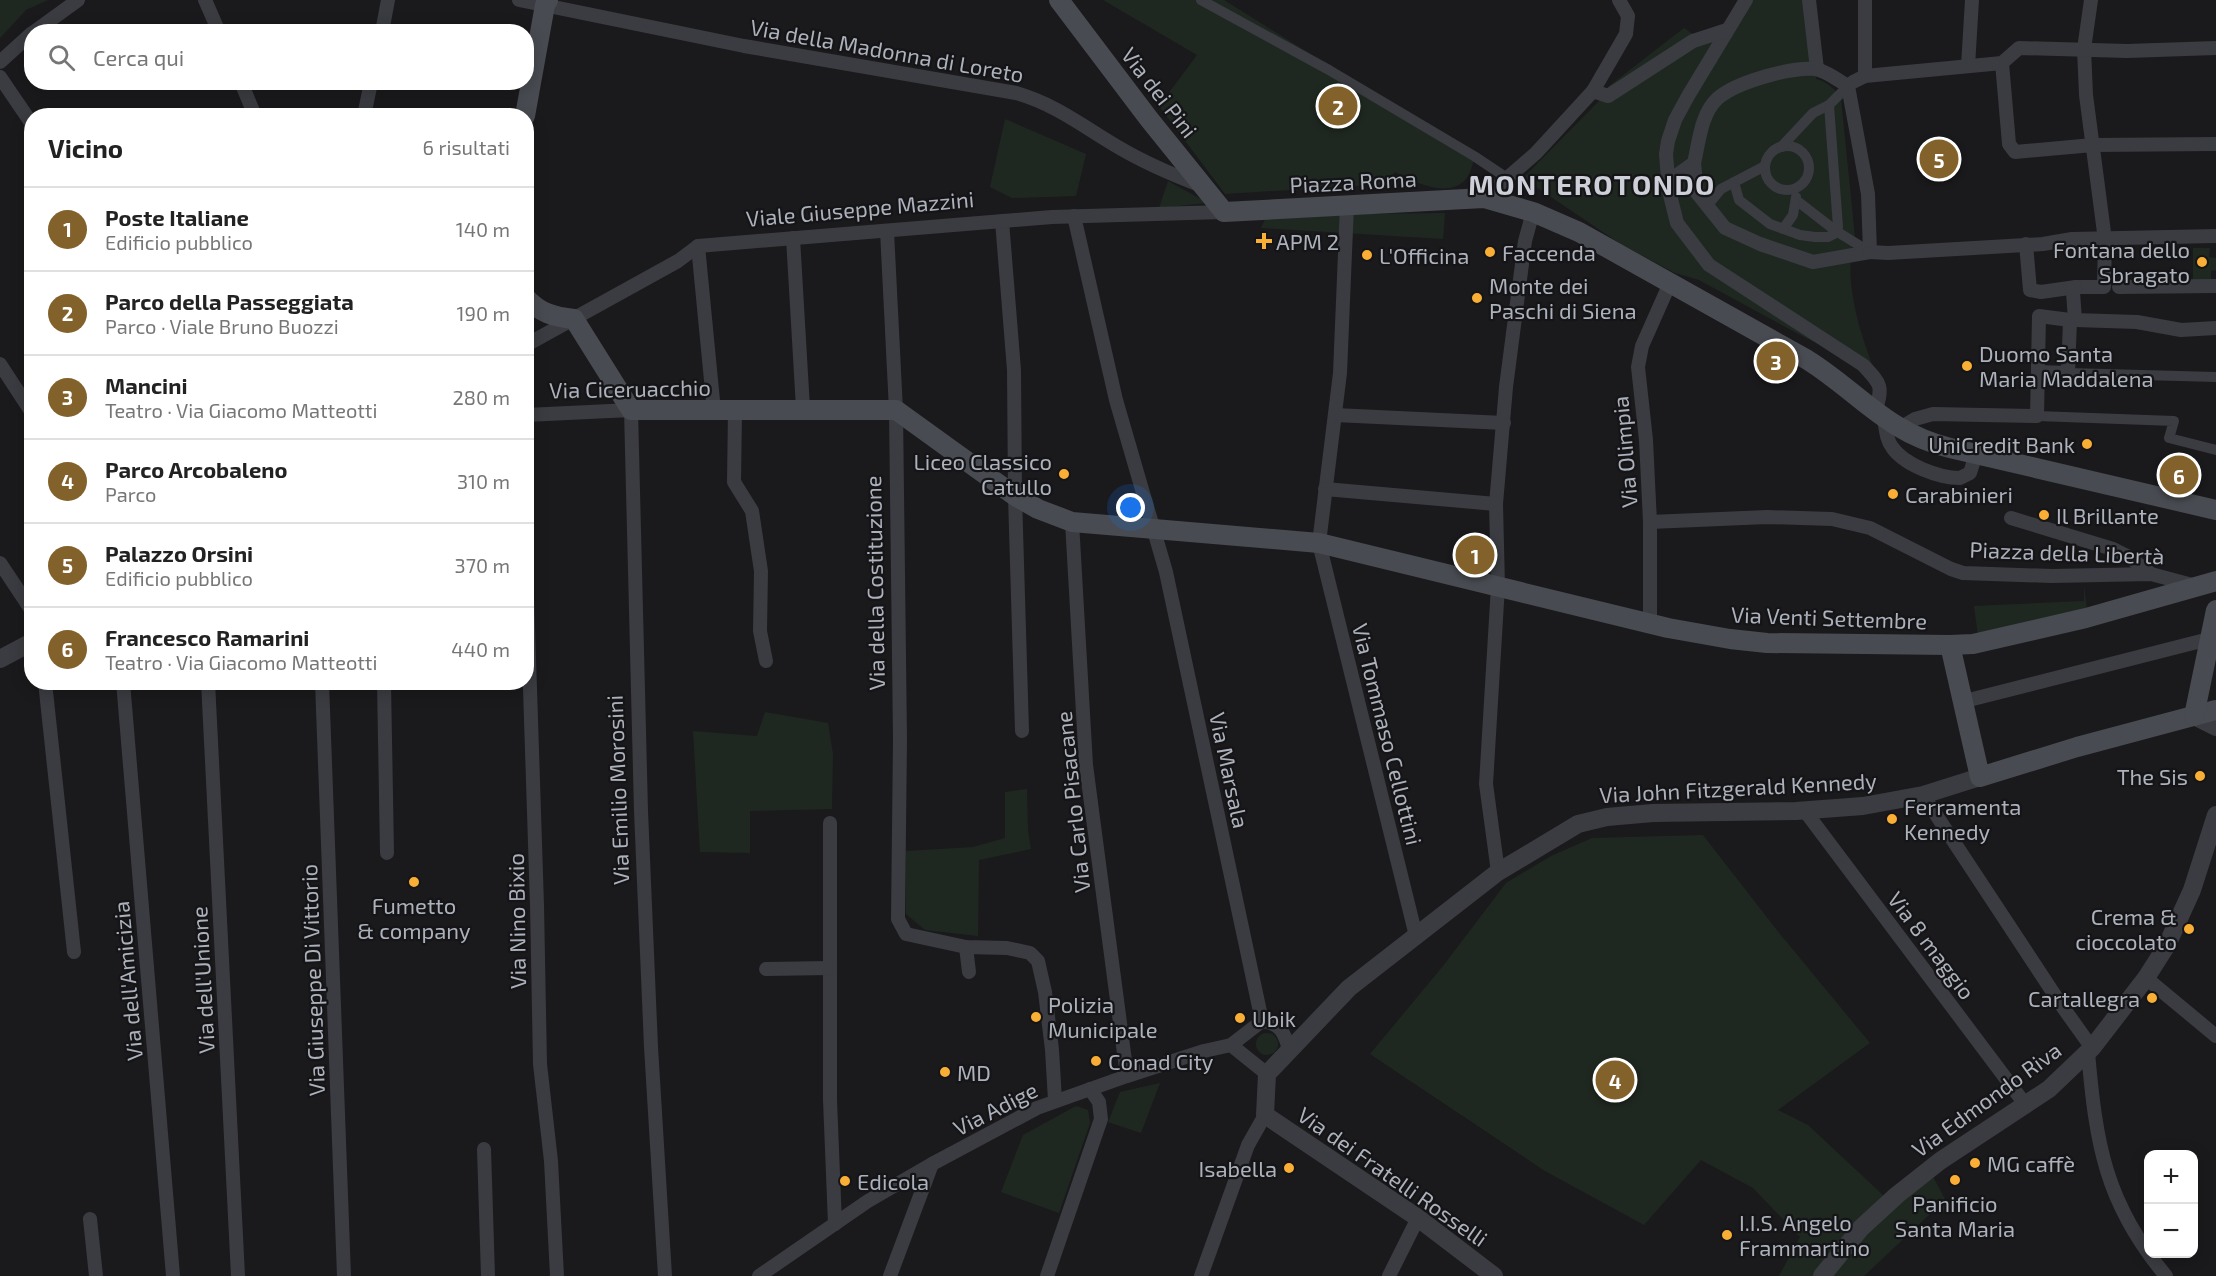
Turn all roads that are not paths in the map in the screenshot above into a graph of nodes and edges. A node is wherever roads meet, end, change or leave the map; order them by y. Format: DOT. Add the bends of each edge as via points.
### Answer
graph roads {
  1 [pos="78,0"];
  2 [pos="205,0"];
  3 [pos="388,0"];
  4 [pos="519,0"];
  5 [pos="1059,0"];
  6 [pos="1201,0"];
  7 [pos="1619,0"];
  8 [pos="1746,0"];
  9 [pos="1809,0"];
  10 [pos="1865,0"];
  11 [pos="1972,0"];
  12 [pos="2091,0"];
  13 [pos="546,2"];
  14 [pos="44,24"];
  15 [pos="216,24"];
  16 [pos="384,24"];
  17 [pos="1727,30"];
  18 [pos="24,40"];
  19 [pos="2216,48"];
  20 [pos="2084,49"];
  21 [pos="0,62"];
  22 [pos="2002,63"];
  23 [pos="1968,66"];
  24 [pos="534,67"];
  25 [pos="1818,69"];
  26 [pos="0,77"];
  27 [pos="1855,81"];
  28 [pos="244,90"];
  29 [pos="369,90"];
  30 [pos="530,90"];
  31 [pos="1593,91"];
  32 [pos="1829,105"];
  33 [pos="252,108"];
  34 [pos="366,108"];
  35 [pos="526,108"];
  36 [pos="24,112"];
  37 [pos="2216,144"];
  38 [pos="2093,145"];
  39 [pos="1781,147"];
  40 [pos="1694,163"];
  41 [pos="1765,166"];
  42 [pos="1508,178"];
  43 [pos="1669,181"];
  44 [pos="1734,182"];
  45 [pos="1204,187"];
  46 [pos="1793,189"];
  47 [pos="1484,198"];
  48 [pos="1796,200"];
  49 [pos="1347,205"];
  50 [pos="1707,206"];
  51 [pos="1224,212"];
  52 [pos="1533,212"];
  53 [pos="1074,216"];
  54 [pos="1002,221"];
  55 [pos="1783,229"];
  56 [pos="887,231"];
  57 [pos="1836,231"];
  58 [pos="2216,236"];
  59 [pos="793,238"];
  60 [pos="2105,240"];
  61 [pos="2026,244"];
  62 [pos="698,246"];
  63 [pos="1870,252"];
  64 [pos="1670,283"];
  65 [pos="2216,286"];
  66 [pos="2076,287"];
  67 [pos="2110,287"];
  68 [pos="534,305"];
  69 [pos="574,319"];
  70 [pos="2216,328"];
  71 [pos="534,341"];
  72 [pos="0,364"];
  73 [pos="2038,372"];
  74 [pos="2068,373"];
  75 [pos="2216,377"];
  76 [pos="24,401"];
  77 [pos="803,408"];
  78 [pos="631,410"];
  79 [pos="735,410"];
  80 [pos="896,410"];
  81 [pos="714,411"];
  82 [pos="534,415"];
  83 [pos="1335,415"];
  84 [pos="2037,416"];
  85 [pos="1886,420"];
  86 [pos="1504,423"];
  87 [pos="2216,450"];
  88 [pos="1976,454"];
  89 [pos="1325,489"];
  90 [pos="1015,496"];
  91 [pos="1496,504"];
  92 [pos="2216,510"];
  93 [pos="2011,518"];
  94 [pos="1072,522"];
  95 [pos="1650,522"];
  96 [pos="1153,529"];
  97 [pos="1318,543"];
  98 [pos="0,563"];
  99 [pos="2151,574"];
  100 [pos="2207,584"];
  101 [pos="1497,586"];
  102 [pos="24,599"];
  103 [pos="2216,610"];
  104 [pos="1650,624"];
  105 [pos="2209,639"];
  106 [pos="1950,645"];
  107 [pos="24,646"];
  108 [pos="0,659"];
  109 [pos="766,661"];
  110 [pos="46,690"];
  111 [pos="124,690"];
  112 [pos="208,690"];
  113 [pos="322,690"];
  114 [pos="384,690"];
  115 [pos="530,690"];
  116 [pos="1961,702"];
  117 [pos="2216,710"];
  118 [pos="2194,716"];
  119 [pos="2216,728"];
  120 [pos="1022,731"];
  121 [pos="1980,777"];
  122 [pos="1923,795"];
  123 [pos="1805,811"];
  124 [pos="2216,815"];
  125 [pos="830,823"];
  126 [pos="387,853"];
  127 [pos="1498,872"];
  128 [pos="1416,936"];
  129 [pos="966,947"];
  130 [pos="74,952"];
  131 [pos="830,968"];
  132 [pos="766,969"];
  133 [pos="969,972"];
  134 [pos="2146,978"];
  135 [pos="1262,1021"];
  136 [pos="2216,1036"];
  137 [pos="1231,1045"];
  138 [pos="1289,1050"];
  139 [pos="2090,1050"];
  140 [pos="1267,1074"];
  141 [pos="1127,1076"];
  142 [pos="1090,1089"];
  143 [pos="1055,1100"];
  144 [pos="2025,1104"];
  145 [pos="1265,1115"];
  146 [pos="484,1149"];
  147 [pos="932,1164"];
  148 [pos="1418,1218"];
  149 [pos="90,1219"];
  150 [pos="835,1224"];
  151 [pos="96,1276"];
  152 [pos="174,1276"];
  153 [pos="238,1276"];
  154 [pos="344,1276"];
  155 [pos="488,1276"];
  156 [pos="557,1276"];
  157 [pos="665,1276"];
  158 [pos="759,1276"];
  159 [pos="890,1276"];
  160 [pos="1047,1276"];
  161 [pos="1201,1276"];
  162 [pos="1389,1276"];
  163 [pos="1494,1276"];
  164 [pos="1822,1276"];
  165 [pos="2166,1276"];
  1 -- 14 [label="street"];
  2 -- 15 [label="street"];
  3 -- 16 [label="street"];
  4 -- 13 [label="street, Via della Madonna di Loreto"];
  5 -- 45 [label="main road, Via dei Pini"];
  6 -- 42 [label="street" via="1329,70"];
  7 -- 31 [label="street" via="1628,16 1626,34"];
  8 -- 17 [label="street"];
  9 -- 25 [label="street"];
  10 -- 27 [label="street"];
  11 -- 23 [label="street"];
  12 -- 20 [label="street"];
  13 -- 24 [label="main road"];
  13 -- 45 [label="street, Via della Madonna di Loreto" via="744,46 1041,100 1140,160"];
  17 -- 31 [label="street" via="1693,41 1608,96"];
  17 -- 43 [label="street" via="1675,120 1666,154"];
  18 -- 21 [label="street"];
  19 -- 20 [label="street"];
  20 -- 22 [label="street" via="2019,48"];
  20 -- 38 [label="street"];
  22 -- 23 [label="street"];
  22 -- 38 [label="street" via="2009,144 2015,152"];
  23 -- 27 [label="street"];
  25 -- 27 [label="street"];
  25 -- 40 [label="street" via="1767,76 1717,99 1704,120"];
  26 -- 36 [label="street"];
  27 -- 32 [label="street"];
  27 -- 63 [label="street" via="1868,194"];
  28 -- 33 [label="street"];
  29 -- 34 [label="street"];
  30 -- 35 [label="main road"];
  31 -- 42 [label="street"];
  32 -- 39 [label="street" via="1812,113"];
  32 -- 57 [label="street"];
  37 -- 38 [label="street"];
  38 -- 60 [label="street"];
  39 -- 41 [label="street" via="1770,154"];
  39 -- 46 [label="street" via="1796,148 1807,158 1806,179"];
  40 -- 43 [label="street"];
  40 -- 50 [label="street" via="1697,193"];
  41 -- 44 [label="street"];
  41 -- 46 [label="street" via="1774,186"];
  42 -- 47 [label="street"];
  43 -- 85 [label="street" via="1677,223 1709,265 1863,365 1876,379"];
  44 -- 50 [label="street" via="1714,195"];
  44 -- 55 [label="street" via="1744,206"];
  45 -- 51 [label="main road, Via dei Pini"];
  46 -- 48 [label="street"];
  47 -- 49 [label="main road, Piazza Roma"];
  47 -- 52 [label="main road, Piazza Roma"];
  48 -- 55 [label="street" via="1793,215"];
  48 -- 57 [label="street"];
  49 -- 51 [label="main road, Piazza Roma"];
  49 -- 83 [label="street" via="1341,367"];
  50 -- 63 [label="street" via="1725,228 1812,262"];
  51 -- 53 [label="street, Viale Giuseppe Mazzini"];
  52 -- 64 [label="main road, Piazza Roma" via="1579,232"];
  52 -- 86 [label="street" via="1525,241"];
  53 -- 54 [label="street, Viale Giuseppe Mazzini"];
  53 -- 96 [label="street, Via Marsala" via="1116,400"];
  54 -- 56 [label="street, Viale Giuseppe Mazzini"];
  54 -- 90 [label="street" via="1014,370"];
  55 -- 57 [label="street" via="1815,237 1828,237"];
  56 -- 59 [label="street, Viale Giuseppe Mazzini"];
  56 -- 80 [label="street, Via della Costituzione"];
  57 -- 63 [label="street"];
  58 -- 60 [label="street"];
  59 -- 62 [label="street, Viale Giuseppe Mazzini"];
  59 -- 77 [label="street"];
  60 -- 61 [label="street"];
  60 -- 67 [label="street"];
  61 -- 63 [label="street"];
  61 -- 66 [label="street" via="2030,290"];
  62 -- 69 [label="street"];
  62 -- 81 [label="street"];
  64 -- 85 [label="main road, Piazza Roma" via="1815,365"];
  64 -- 95 [label="street, Via Olimpia" via="1642,346 1638,367"];
  65 -- 67 [label="street"];
  66 -- 67 [label="street"];
  66 -- 70 [label="street" via="2075,320 2137,322 2181,330"];
  68 -- 69 [label="main road" via="555,317"];
  69 -- 71 [label="street"];
  69 -- 78 [label="main road"];
  72 -- 76 [label="street"];
  73 -- 74 [label="street"];
  73 -- 74 [label="street" via="2039,316 2070,320"];
  73 -- 84 [label="street"];
  74 -- 75 [label="street"];
  77 -- 79 [label="main road, Via Ciceruacchio"];
  77 -- 80 [label="main road, Via Ciceruacchio"];
  78 -- 81 [label="main road, Via Ciceruacchio"];
  78 -- 82 [label="street, Via Ciceruacchio"];
  78 -- 157 [label="street, Via Emilio Morosini" via="641,811"];
  79 -- 81 [label="main road, Via Ciceruacchio"];
  79 -- 109 [label="street, Via Ciceruacchio" via="734,482 752,511 761,571 760,631"];
  80 -- 90 [label="main road"];
  80 -- 129 [label="street, Via della Costituzione" via="898,920 906,934"];
  83 -- 86 [label="street"];
  83 -- 89 [label="street"];
  84 -- 85 [label="street" via="1933,414"];
  84 -- 87 [label="street" via="2174,421 2169,438"];
  85 -- 88 [label="main road, Piazza Roma" via="1931,443"];
  85 -- 88 [label="street" via="1887,438 1893,448 1906,460 1928,470 1960,478 1970,473"];
  86 -- 91 [label="street"];
  88 -- 92 [label="main road, Piazza Roma"];
  89 -- 91 [label="street"];
  89 -- 97 [label="street"];
  90 -- 94 [label="main road"];
  90 -- 120 [label="street"];
  91 -- 101 [label="street"];
  93 -- 99 [label="street" via="2113,549"];
  94 -- 96 [label="main road"];
  94 -- 141 [label="street, Via Carlo Pisacane" via="1086,765"];
  95 -- 99 [label="street, Piazza della Libertà" via="1767,517 1832,519 1870,528 1951,569 1968,573"];
  95 -- 104 [label="street, Via Olimpia"];
  96 -- 97 [label="main road"];
  96 -- 135 [label="street, Via Marsala" via="1166,572"];
  97 -- 101 [label="main road, Via Venti Settembre"];
  97 -- 128 [label="street, Via Tommaso Cellottini"];
  98 -- 102 [label="street"];
  99 -- 100 [label="street, Piazza della Libertà"];
  100 -- 106 [label="main road, Via Venti Settembre" via="2051,627 1973,644"];
  101 -- 104 [label="main road, Via Venti Settembre"];
  101 -- 127 [label="street" via="1486,783"];
  103 -- 105 [label="main road"];
  104 -- 106 [label="main road, Via Venti Settembre" via="1746,641"];
  105 -- 116 [label="street"];
  105 -- 118 [label="main road"];
  106 -- 116 [label="main road"];
  107 -- 108 [label="street"];
  110 -- 130 [label="street"];
  111 -- 152 [label="street, Via dell'Amicizia"];
  112 -- 153 [label="street, Via dell'Unione"];
  113 -- 154 [label="street, Via Giuseppe Di Vittorio"];
  114 -- 126 [label="street"];
  115 -- 156 [label="street, Via Nino Bixio" via="540,1064"];
  116 -- 121 [label="main road"];
  117 -- 118 [label="main road"];
  118 -- 119 [label="street"];
  118 -- 121 [label="main road"];
  121 -- 122 [label="street, Via John Fitzgerald Kennedy"];
  122 -- 123 [label="street, Via John Fitzgerald Kennedy" via="1872,805"];
  122 -- 139 [label="street"];
  123 -- 127 [label="street, Via John Fitzgerald Kennedy" via="1669,812 1596,819 1565,831"];
  123 -- 144 [label="street, Via 8 maggio"];
  124 -- 134 [label="street, Via Edmondo Riva" via="2181,917"];
  125 -- 131 [label="street"];
  127 -- 128 [label="street, Via John Fitzgerald Kennedy"];
  128 -- 138 [label="street, Via John Fitzgerald Kennedy" via="1349,988"];
  129 -- 133 [label="street"];
  129 -- 143 [label="street, Via della Costituzione" via="1007,948 1030,953 1038,961 1045,992"];
  131 -- 132 [label="street"];
  131 -- 150 [label="street"];
  134 -- 136 [label="street"];
  134 -- 139 [label="street, Via Edmondo Riva"];
  135 -- 137 [label="street"];
  135 -- 138 [label="street" via="1280,1026"];
  137 -- 140 [label="street"];
  137 -- 141 [label="street, Via Adige"];
  138 -- 140 [label="street, Via John Fitzgerald Kennedy"];
  139 -- 144 [label="street, Via Edmondo Riva" via="2058,1081"];
  139 -- 165 [label="street" via="2097,1128 2113,1189 2133,1232"];
  140 -- 145 [label="street"];
  141 -- 142 [label="street, Via Adige"];
  142 -- 143 [label="street, Via Adige"];
  142 -- 160 [label="street" via="1100,1102 1101,1119"];
  143 -- 147 [label="street, Via Adige"];
  144 -- 164 [label="street, Via Edmondo Riva" via="1897,1195 1869,1220"];
  145 -- 148 [label="street, Via dei Fratelli Rosselli"];
  145 -- 161 [label="street" via="1248,1145"];
  146 -- 155 [label="street"];
  147 -- 150 [label="street, Via Adige"];
  147 -- 159 [label="street"];
  148 -- 162 [label="street"];
  148 -- 163 [label="street, Via dei Fratelli Rosselli"];
  149 -- 151 [label="street"];
  150 -- 158 [label="street, Via Adige"];
}
